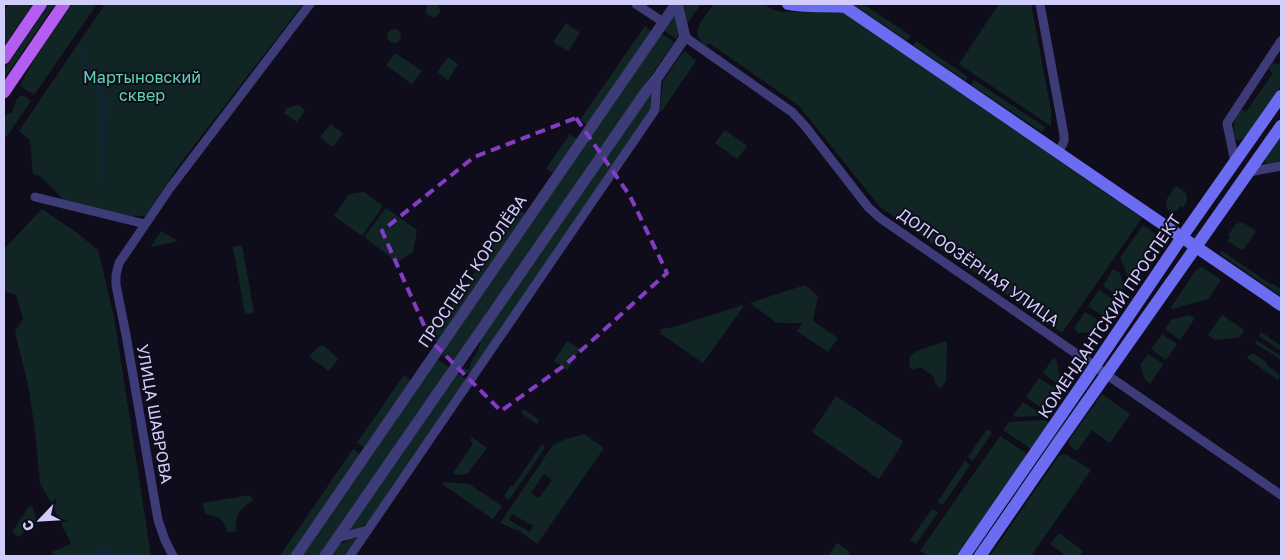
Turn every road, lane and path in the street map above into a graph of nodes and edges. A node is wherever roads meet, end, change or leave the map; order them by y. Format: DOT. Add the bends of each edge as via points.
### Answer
graph roads {
  1 [pos="41,4"];
  2 [pos="64,4"];
  3 [pos="310,4"];
  4 [pos="636,4"];
  5 [pos="676,4"];
  6 [pos="788,4"];
  7 [pos="1040,4"];
  8 [pos="844,5"];
  9 [pos="663,22"];
  10 [pos="686,37"];
  11 [pos="1281,41"];
  12 [pos="4,58"];
  13 [pos="657,78"];
  14 [pos="4,92"];
  15 [pos="1281,96"];
  16 [pos="1281,126"];
  17 [pos="1059,152"];
  18 [pos="1235,162"];
  19 [pos="1281,166"];
  20 [pos="1249,172"];
  21 [pos="36,197"];
  22 [pos="145,224"];
  23 [pos="1182,237"];
  24 [pos="1197,247"];
  25 [pos="1281,305"];
  26 [pos="1095,367"];
  27 [pos="1106,375"];
  28 [pos="1281,495"];
  29 [pos="368,530"];
  30 [pos="337,538"];
  31 [pos="173,556"];
  32 [pos="296,556"];
  33 [pos="325,556"];
  34 [pos="350,556"];
  35 [pos="964,556"];
  36 [pos="980,556"];
  1 -- 12 [label="main road"];
  2 -- 14 [label="main road"];
  3 -- 22 [label="street"];
  4 -- 9 [label="street"];
  5 -- 9 [label="street, ПРОСПЕКТ КОРОЛЁВА"];
  5 -- 10 [label="street, ПРОСПЕКТ КОРОЛЁВА"];
  6 -- 8 [label="main road"];
  7 -- 17 [label="street" via="1064,135"];
  8 -- 17 [label="main road"];
  9 -- 32 [label="street, ПРОСПЕКТ КОРОЛЁВА"];
  10 -- 13 [label="street"];
  10 -- 26 [label="street, ДОЛГООЗЁРНАЯ УЛИЦА" via="792,112 880,218"];
  11 -- 18 [label="street" via="1227,123"];
  13 -- 29 [label="street" via="655,110"];
  13 -- 30 [label="street"];
  15 -- 18 [label="main road, КОМЕНДАНТСКИЙ ПРОСПЕКТ"];
  16 -- 20 [label="main road, КОМЕНДАНТСКИЙ ПРОСПЕКТ"];
  17 -- 23 [label="main road"];
  18 -- 23 [label="main road, КОМЕНДАНТСКИЙ ПРОСПЕКТ"];
  19 -- 20 [label="street"];
  20 -- 24 [label="main road, КОМЕНДАНТСКИЙ ПРОСПЕКТ"];
  21 -- 22 [label="street"];
  22 -- 31 [label="street, УЛИЦА ШАВРОВА" via="119,263 116,285 158,520"];
  23 -- 24 [label="main road"];
  23 -- 26 [label="main road, КОМЕНДАНТСКИЙ ПРОСПЕКТ"];
  24 -- 25 [label="main road"];
  24 -- 27 [label="main road, КОМЕНДАНТСКИЙ ПРОСПЕКТ"];
  26 -- 27 [label="street, ДОЛГООЗЁРНАЯ УЛИЦА"];
  26 -- 35 [label="main road, КОМЕНДАНТСКИЙ ПРОСПЕКТ"];
  27 -- 28 [label="street, ДОЛГООЗЁРНАЯ УЛИЦА"];
  27 -- 36 [label="main road, КОМЕНДАНТСКИЙ ПРОСПЕКТ"];
  29 -- 30 [label="street"];
  29 -- 34 [label="street"];
  30 -- 33 [label="street"];
}
